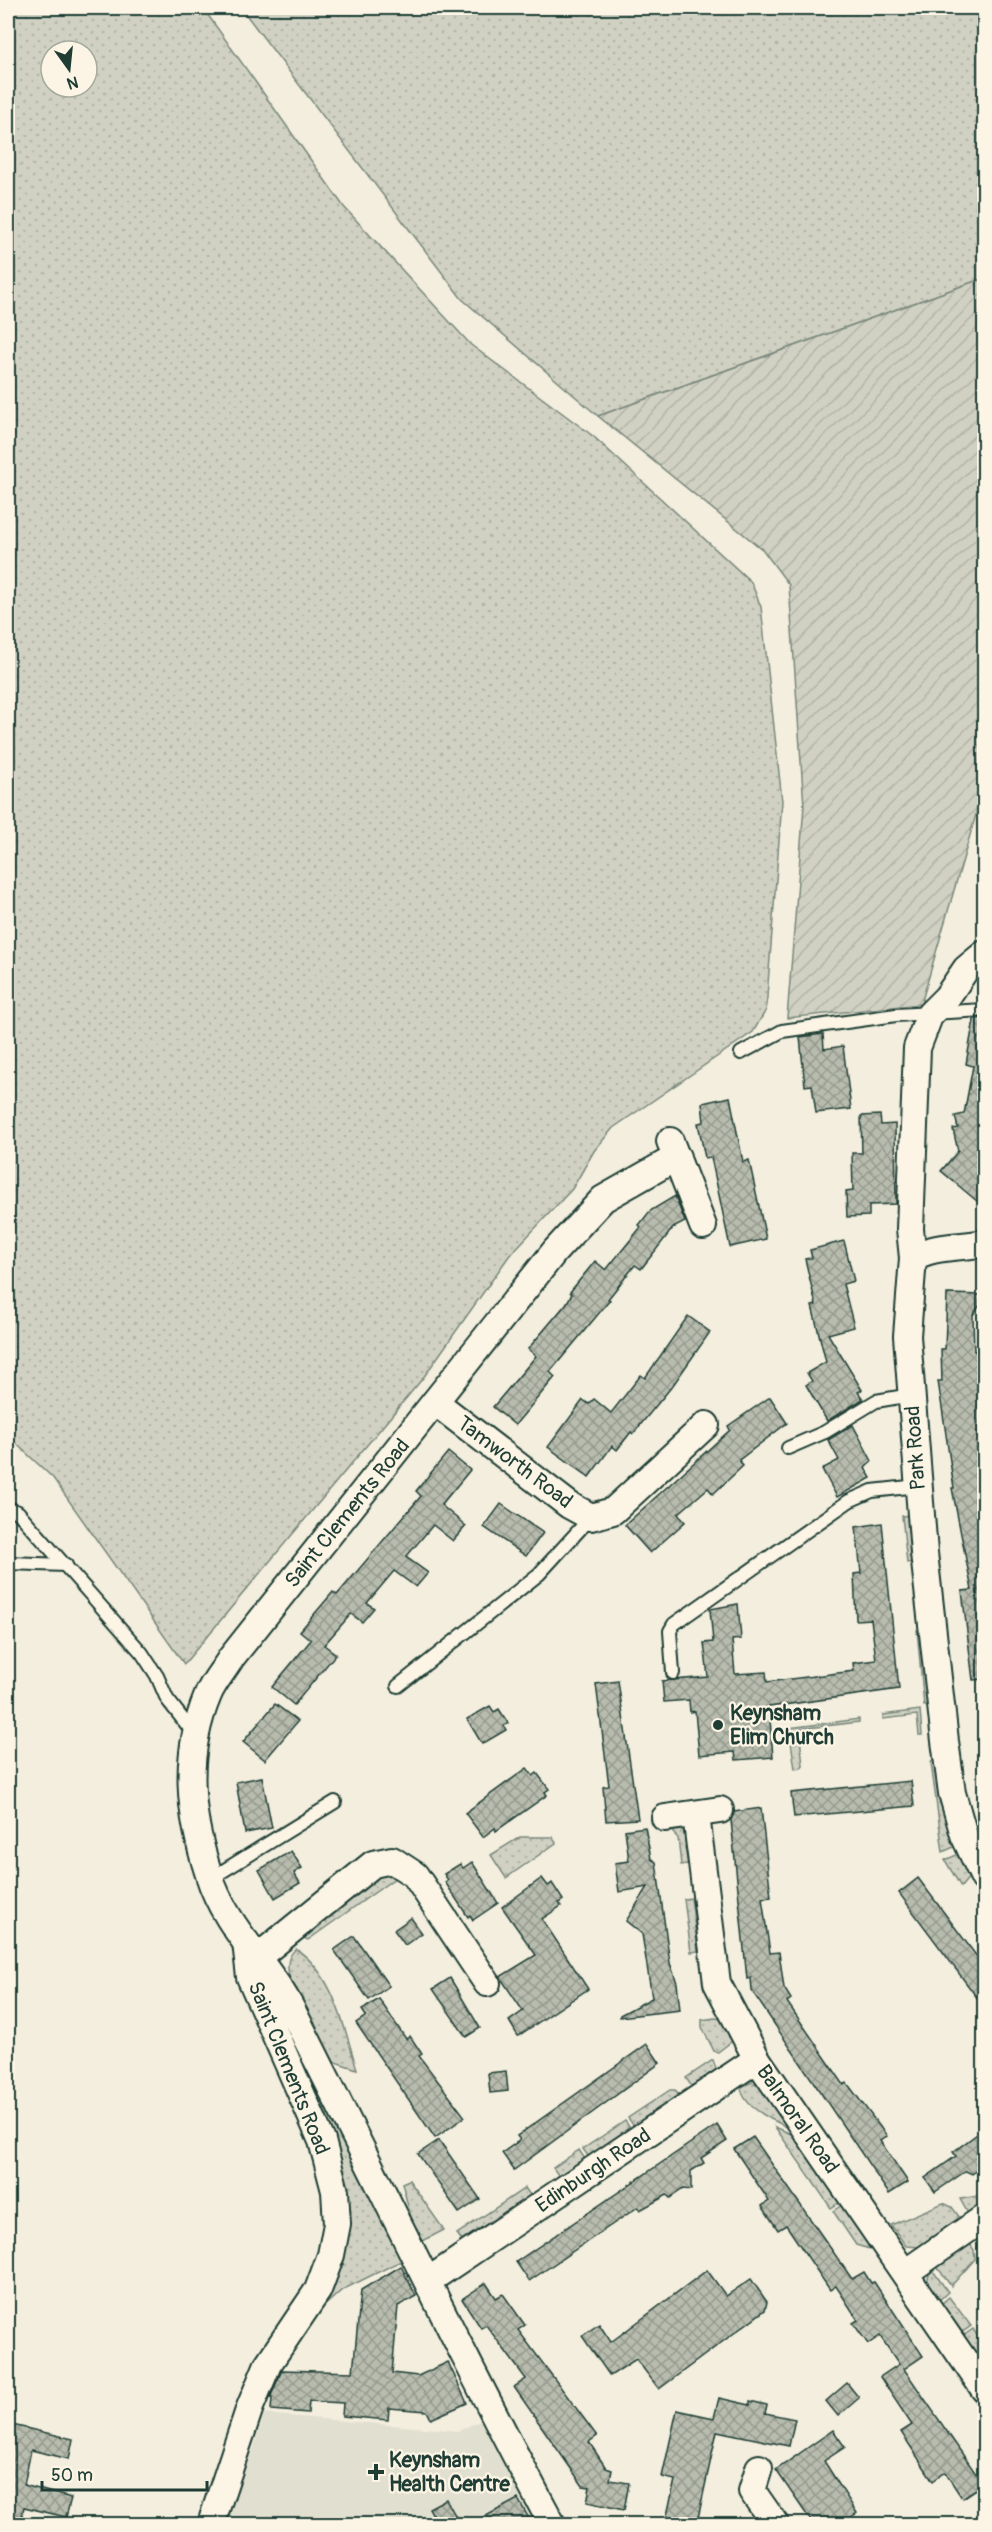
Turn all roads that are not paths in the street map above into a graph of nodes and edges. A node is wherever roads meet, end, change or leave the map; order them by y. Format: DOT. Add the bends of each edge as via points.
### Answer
graph roads {
  1 [pos="984,954"];
  2 [pos="984,1010"];
  3 [pos="930,1014"];
  4 [pos="741,1053"];
  5 [pos="703,1226"];
  6 [pos="984,1244"];
  7 [pos="913,1258"];
  8 [pos="911,1395"];
  9 [pos="435,1402"];
  10 [pos="706,1425"];
  11 [pos="788,1448"];
  12 [pos="918,1486"];
  13 [pos="8,1508"];
  14 [pos="591,1517"];
  15 [pos="8,1563"];
  16 [pos="66,1565"];
  17 [pos="673,1673"];
  18 [pos="398,1686"];
  19 [pos="196,1736"];
  20 [pos="335,1802"];
  21 [pos="665,1818"];
  22 [pos="984,1878"];
  23 [pos="210,1879"];
  24 [pos="252,1949"];
  25 [pos="487,1983"];
  26 [pos="757,2059"];
  27 [pos="984,2218"];
  28 [pos="905,2273"];
  29 [pos="428,2281"];
  30 [pos="984,2389"];
  31 [pos="759,2468"];
  32 [pos="211,2524"];
  33 [pos="552,2524"];
  34 [pos="775,2524"];
  1 -- 3 [label="street" via="966,969"];
  2 -- 3 [label="lane"];
  3 -- 4 [label="lane" via="782,1031"];
  3 -- 7 [label="street, Park Road" via="917,1048 910,1229"];
  5 -- 9 [label="street, Saint Clements Road" via="673,1149 603,1198 555,1251"];
  6 -- 7 [label="street" via="929,1250"];
  7 -- 8 [label="street, Park Road" via="907,1336"];
  8 -- 11 [label="lane" via="876,1401 825,1432"];
  8 -- 12 [label="street, Park Road"];
  9 -- 14 [label="street, Tamworth Road" via="569,1505"];
  9 -- 19 [label="street, Saint Clements Road" via="231,1658 209,1694"];
  10 -- 14 [label="street, Tamworth Road" via="613,1511"];
  12 -- 17 [label="lane" via="872,1491 849,1501 674,1624 670,1630"];
  12 -- 22 [label="street, Park Road" via="952,1793 964,1835"];
  13 -- 16 [label="lane" via="18,1512"];
  14 -- 18 [label="lane" via="539,1574"];
  15 -- 16 [label="lane"];
  16 -- 19 [label="lane" via="142,1653 167,1699"];
  19 -- 23 [label="street, Saint Clements Road" via="190,1776 197,1828"];
  20 -- 23 [label="lane"];
  21 -- 26 [label="street, Balmoral Road" via="708,1812 717,1983"];
  23 -- 24 [label="street, Saint Clements Road" via="225,1914"];
  24 -- 25 [label="street" via="373,1864 392,1860 415,1875"];
  24 -- 29 [label="street, Saint Clements Road" via="282,1989"];
  24 -- 32 [label="street, Saint Clements Road" via="250,1977 322,2141 335,2191 337,2224 318,2290 268,2364"];
  26 -- 28 [label="street, Balmoral Road"];
  26 -- 29 [label="street, Edinburgh Road"];
  27 -- 28 [label="street"];
  28 -- 30 [label="street, Balmoral Road"];
  29 -- 33 [label="street, Saint Clements Road" via="506,2441"];
  31 -- 34 [label="street" via="752,2491"];
}
